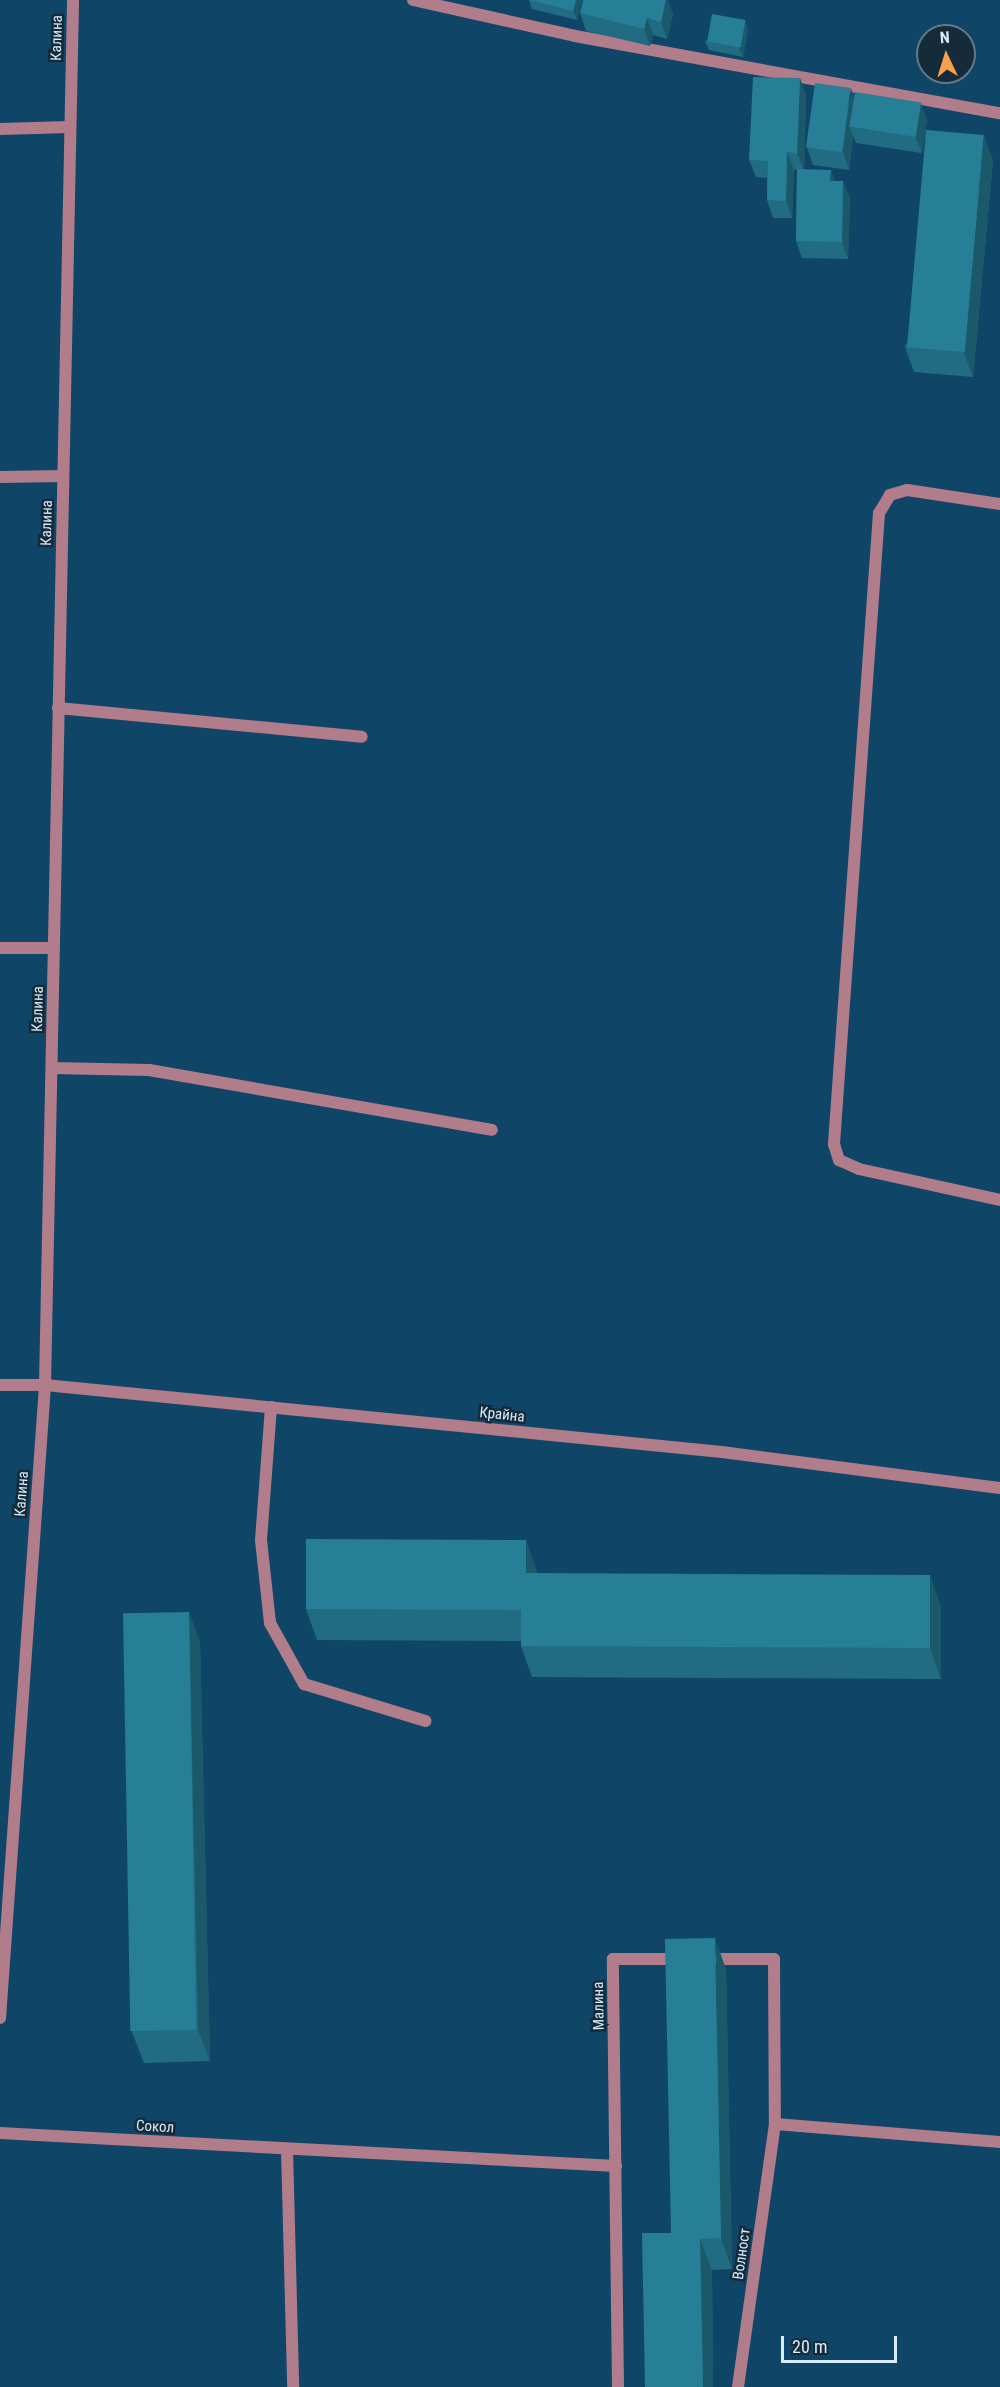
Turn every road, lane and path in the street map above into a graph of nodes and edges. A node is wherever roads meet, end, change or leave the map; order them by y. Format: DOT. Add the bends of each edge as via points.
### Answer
graph roads {
  1 [pos="73,0"];
  2 [pos="413,0"];
  3 [pos="1000,114"];
  4 [pos="70,128"];
  5 [pos="0,129"];
  6 [pos="63,476"];
  7 [pos="0,477"];
  8 [pos="1000,504"];
  9 [pos="58,708"];
  10 [pos="362,737"];
  11 [pos="0,948"];
  12 [pos="54,948"];
  13 [pos="52,1068"];
  14 [pos="492,1130"];
  15 [pos="1000,1200"];
  16 [pos="0,1385"];
  17 [pos="45,1385"];
  18 [pos="271,1407"];
  19 [pos="1000,1488"];
  20 [pos="426,1721"];
  21 [pos="0,2018"];
  22 [pos="775,2124"];
  23 [pos="0,2133"];
  24 [pos="1000,2142"];
  25 [pos="287,2150"];
  26 [pos="616,2166"];
  27 [pos="293,2387"];
  28 [pos="618,2387"];
  29 [pos="738,2387"];
  1 -- 4 [label="street, Калина"];
  2 -- 3 [label="street" via="575,36"];
  4 -- 5 [label="street"];
  4 -- 6 [label="street, Калина"];
  6 -- 7 [label="street"];
  6 -- 9 [label="street, Калина"];
  8 -- 15 [label="street" via="907,490 890,495 879,513 834,1144 839,1160 859,1169"];
  9 -- 10 [label="street"];
  9 -- 12 [label="street, Калина"];
  11 -- 12 [label="street"];
  12 -- 13 [label="street, Калина"];
  13 -- 14 [label="street" via="149,1070"];
  13 -- 17 [label="street, Калина"];
  16 -- 17 [label="street, Крайна"];
  17 -- 18 [label="street, Крайна"];
  17 -- 21 [label="street, Калина"];
  18 -- 19 [label="street, Крайна" via="722,1452"];
  18 -- 20 [label="street" via="261,1540 270,1623 304,1684"];
  22 -- 24 [label="street"];
  22 -- 26 [label="street, Малина" via="774,1959 613,1959"];
  22 -- 29 [label="street, Волност"];
  23 -- 25 [label="street, Сокол"];
  25 -- 26 [label="street, Сокол"];
  25 -- 27 [label="street"];
  26 -- 28 [label="street, Малина"];
}
